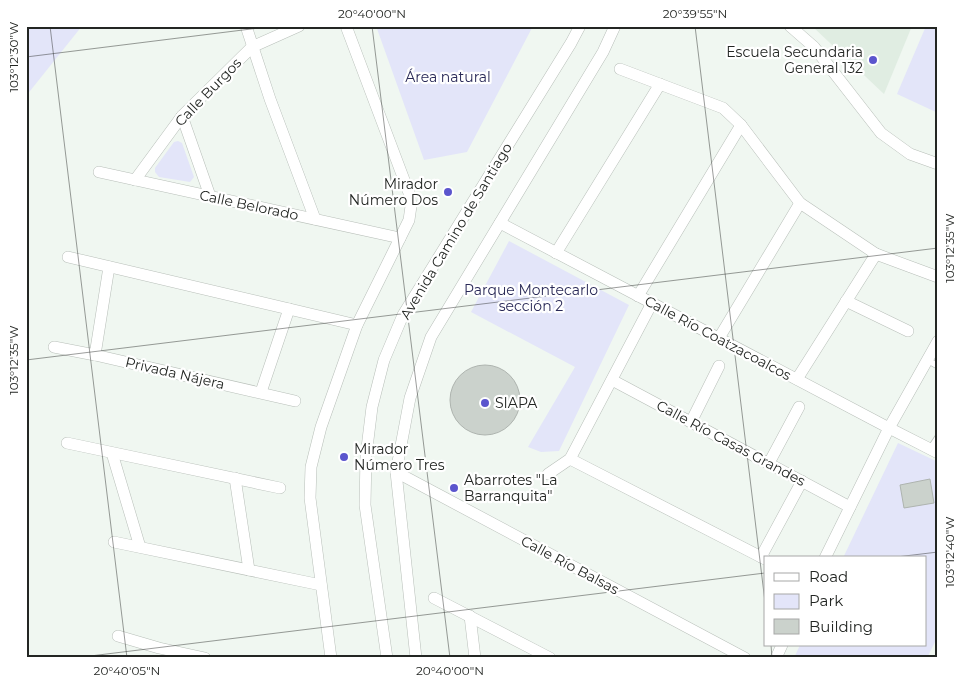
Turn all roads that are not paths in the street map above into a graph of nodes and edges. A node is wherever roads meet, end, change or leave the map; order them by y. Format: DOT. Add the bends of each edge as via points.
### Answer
graph roads {
  1 [pos="246,26"];
  2 [pos="299,26"];
  3 [pos="346,26"];
  4 [pos="580,26"];
  5 [pos="615,26"];
  6 [pos="790,26"];
  7 [pos="252,47"];
  8 [pos="620,70"];
  9 [pos="660,84"];
  10 [pos="182,116"];
  11 [pos="741,125"];
  12 [pos="938,164"];
  13 [pos="99,172"];
  14 [pos="136,180"];
  15 [pos="210,196"];
  16 [pos="800,203"];
  17 [pos="315,219"];
  18 [pos="500,223"];
  19 [pos="400,238"];
  20 [pos="556,253"];
  21 [pos="876,254"];
  22 [pos="68,257"];
  23 [pos="109,267"];
  24 [pos="938,277"];
  25 [pos="638,296"];
  26 [pos="846,301"];
  27 [pos="652,303"];
  28 [pos="289,309"];
  29 [pos="357,325"];
  30 [pos="908,331"];
  31 [pos="719,338"];
  32 [pos="938,341"];
  33 [pos="54,347"];
  34 [pos="95,355"];
  35 [pos="927,360"];
  36 [pos="720,366"];
  37 [pos="938,366"];
  38 [pos="796,379"];
  39 [pos="612,380"];
  40 [pos="261,392"];
  41 [pos="295,401"];
  42 [pos="800,407"];
  43 [pos="691,422"];
  44 [pos="889,428"];
  45 [pos="938,437"];
  46 [pos="67,443"];
  47 [pos="934,451"];
  48 [pos="112,453"];
  49 [pos="570,458"];
  50 [pos="769,463"];
  51 [pos="396,472"];
  52 [pos="548,474"];
  53 [pos="235,478"];
  54 [pos="802,481"];
  55 [pos="280,488"];
  56 [pos="850,507"];
  57 [pos="114,542"];
  58 [pos="140,547"];
  59 [pos="764,556"];
  60 [pos="826,556"];
  61 [pos="763,558"];
  62 [pos="249,570"];
  63 [pos="321,585"];
  64 [pos="434,598"];
  65 [pos="470,616"];
  66 [pos="118,636"];
  67 [pos="782,646"];
  68 [pos="158,653"];
  69 [pos="205,658"];
  70 [pos="330,658"];
  71 [pos="387,658"];
  72 [pos="416,658"];
  73 [pos="475,658"];
  74 [pos="550,658"];
  75 [pos="745,658"];
  76 [pos="776,658"];
  1 -- 7 [label="street"];
  2 -- 7 [label="street, Calle Burgos"];
  3 -- 19 [label="street" via="408,193 411,206 409,220"];
  4 -- 71 [label="street, Avenida Camino de Santiago" via="402,316 384,360 372,407 365,505"];
  5 -- 18 [label="street" via="603,52"];
  6 -- 12 [label="street" via="814,47 881,133 910,154"];
  7 -- 10 [label="street, Calle Burgos"];
  7 -- 17 [label="street"];
  8 -- 9 [label="street"];
  9 -- 11 [label="street" via="723,108"];
  9 -- 20 [label="street"];
  10 -- 14 [label="street, Calle Burgos"];
  10 -- 15 [label="street"];
  11 -- 16 [label="street"];
  11 -- 25 [label="street"];
  13 -- 14 [label="street, Calle Belorado"];
  14 -- 15 [label="street, Calle Belorado"];
  15 -- 17 [label="street, Calle Belorado"];
  16 -- 21 [label="street"];
  16 -- 31 [label="street"];
  17 -- 19 [label="street, Calle Belorado"];
  18 -- 20 [label="street, Calle Río Coatzacoalcos"];
  18 -- 51 [label="street" via="431,337 410,398"];
  19 -- 29 [label="street"];
  20 -- 25 [label="street, Calle Río Coatzacoalcos"];
  21 -- 24 [label="street"];
  21 -- 26 [label="street"];
  22 -- 23 [label="street"];
  23 -- 28 [label="street"];
  23 -- 34 [label="street"];
  25 -- 27 [label="street, Calle Río Coatzacoalcos"];
  26 -- 30 [label="street"];
  26 -- 38 [label="street"];
  27 -- 31 [label="street, Calle Río Coatzacoalcos"];
  27 -- 39 [label="street"];
  28 -- 29 [label="street"];
  28 -- 40 [label="street"];
  29 -- 63 [label="street" via="321,427 311,467 310,498"];
  31 -- 38 [label="street, Calle Río Coatzacoalcos"];
  32 -- 35 [label="street"];
  33 -- 34 [label="street, Privada Nájera"];
  34 -- 40 [label="street, Privada Nájera"];
  35 -- 37 [label="lane"];
  35 -- 44 [label="street"];
  36 -- 43 [label="street"];
  38 -- 44 [label="street, Calle Río Coatzacoalcos"];
  39 -- 43 [label="street, Calle Río Casas Grandes"];
  39 -- 49 [label="street"];
  40 -- 41 [label="street, Privada Nájera"];
  42 -- 50 [label="street"];
  43 -- 50 [label="street, Calle Río Casas Grandes"];
  44 -- 47 [label="street, Calle Río Coatzacoalcos"];
  44 -- 56 [label="street"];
  45 -- 47 [label="lane"];
  46 -- 48 [label="street"];
  48 -- 53 [label="street"];
  48 -- 58 [label="street"];
  49 -- 52 [label="street"];
  49 -- 61 [label="street"];
  50 -- 54 [label="street, Calle Río Casas Grandes"];
  51 -- 72 [label="street"];
  51 -- 75 [label="street, Calle Río Balsas"];
  53 -- 55 [label="street"];
  53 -- 62 [label="street"];
  54 -- 56 [label="street, Calle Río Casas Grandes"];
  54 -- 59 [label="street"];
  56 -- 60 [label="street"];
  57 -- 58 [label="street"];
  58 -- 62 [label="street"];
  62 -- 63 [label="street"];
  63 -- 70 [label="street"];
  64 -- 65 [label="street"];
  65 -- 73 [label="street"];
  65 -- 74 [label="street"];
  66 -- 68 [label="street"];
  67 -- 76 [label="street"];
  68 -- 69 [label="street"];
}
